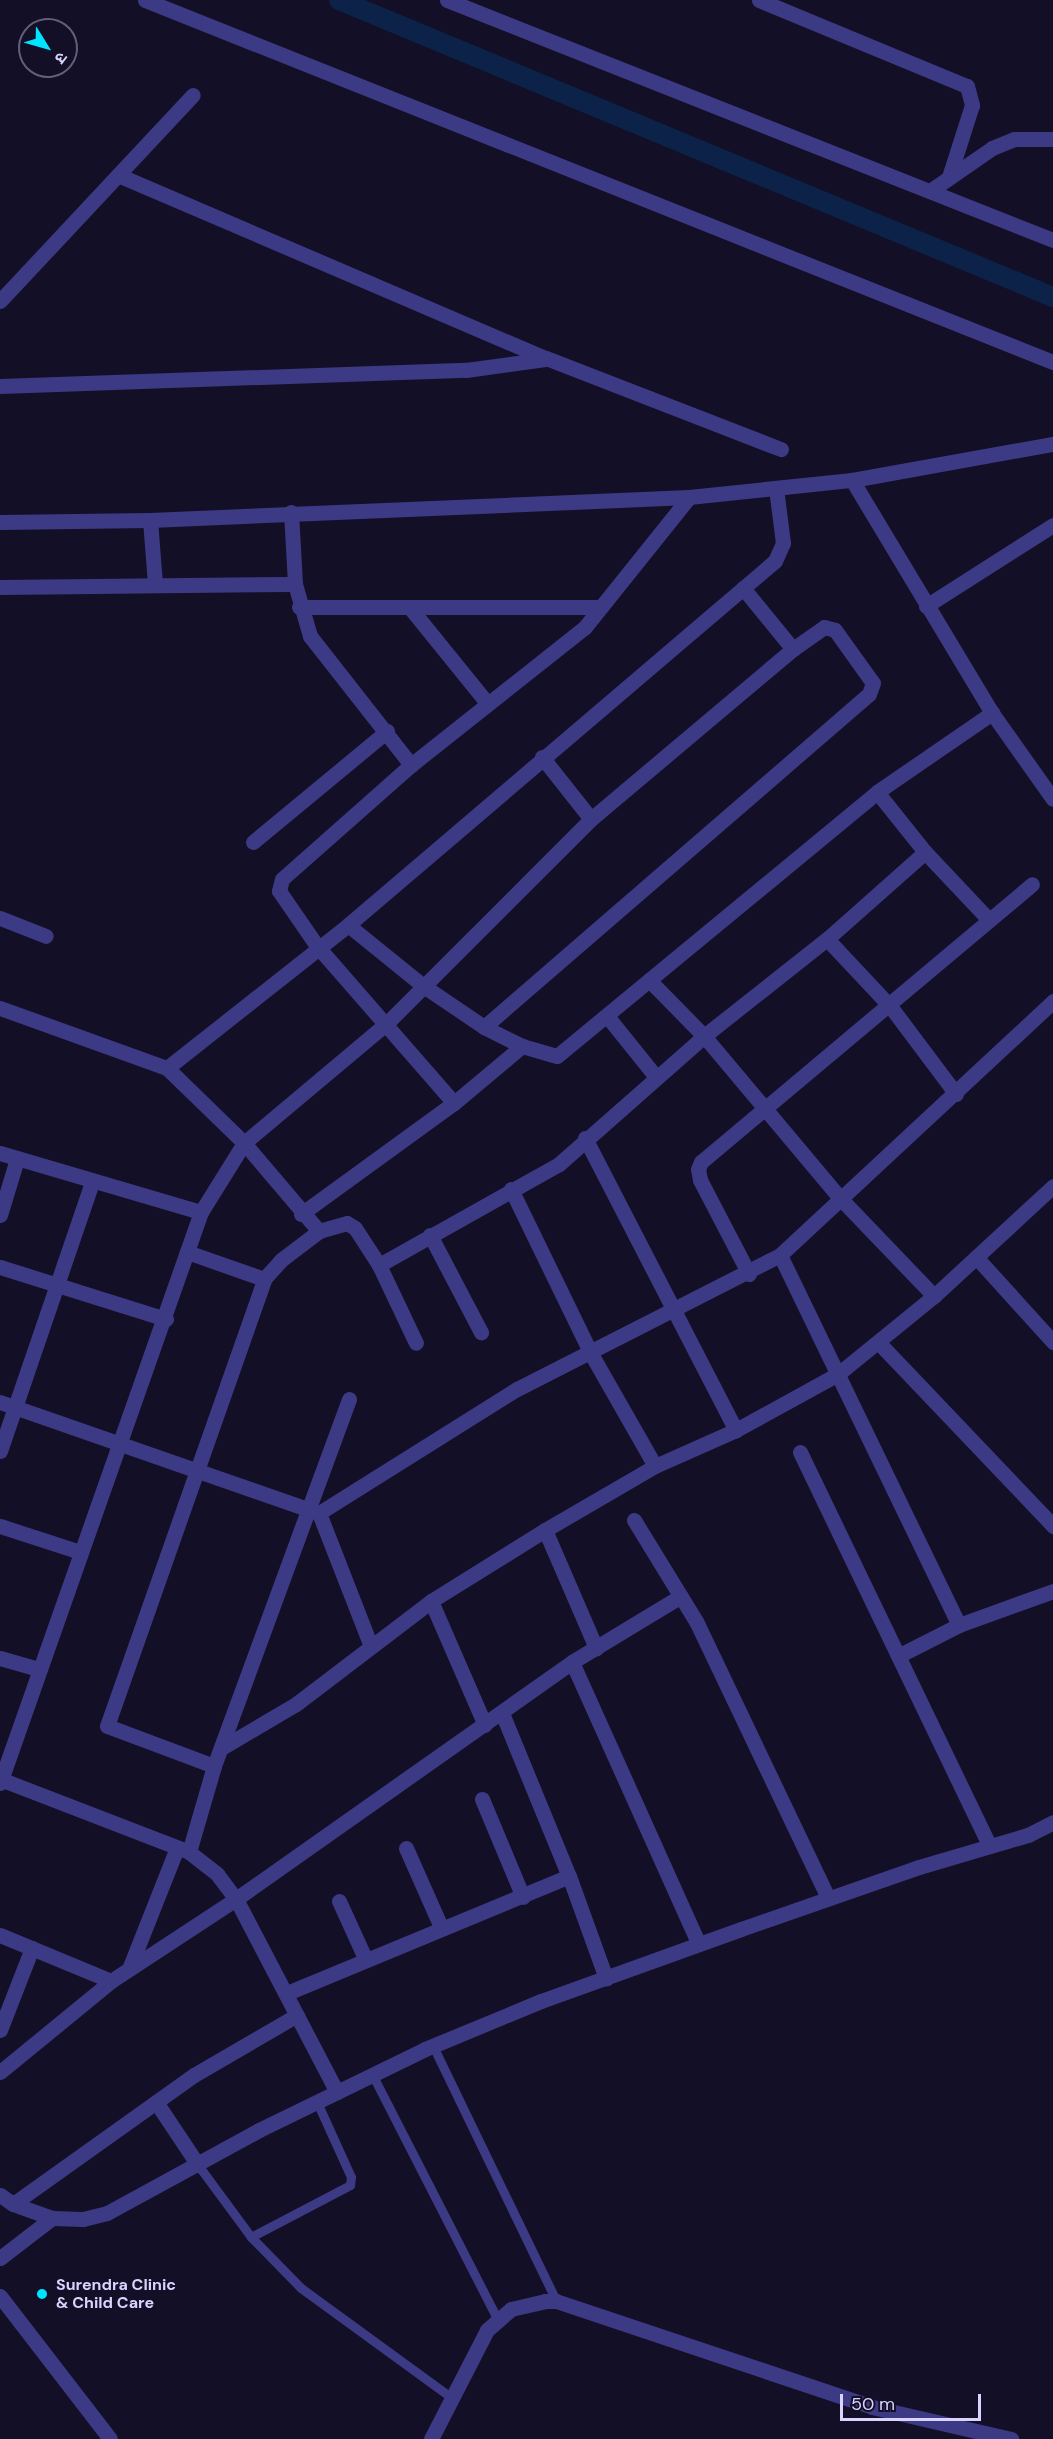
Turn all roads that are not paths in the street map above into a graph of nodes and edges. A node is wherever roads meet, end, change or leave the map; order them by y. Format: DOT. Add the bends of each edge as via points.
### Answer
graph roads {
  1 [pos="145,0"];
  2 [pos="447,0"];
  3 [pos="759,0"];
  4 [pos="193,95"];
  5 [pos="1053,139"];
  6 [pos="118,175"];
  7 [pos="949,177"];
  8 [pos="930,191"];
  9 [pos="1053,240"];
  10 [pos="0,302"];
  11 [pos="546,358"];
  12 [pos="1053,362"];
  13 [pos="0,386"];
  14 [pos="1053,444"];
  15 [pos="781,449"];
  16 [pos="852,480"];
  17 [pos="776,488"];
  18 [pos="689,497"];
  19 [pos="291,512"];
  20 [pos="150,520"];
  21 [pos="0,522"];
  22 [pos="1053,525"];
  23 [pos="155,584"];
  24 [pos="295,584"];
  25 [pos="0,587"];
  26 [pos="743,588"];
  27 [pos="926,606"];
  28 [pos="299,607"];
  29 [pos="601,607"];
  30 [pos="411,609"];
  31 [pos="793,649"];
  32 [pos="487,703"];
  33 [pos="992,713"];
  34 [pos="387,731"];
  35 [pos="542,757"];
  36 [pos="411,765"];
  37 [pos="877,792"];
  38 [pos="1053,799"];
  39 [pos="591,819"];
  40 [pos="253,842"];
  41 [pos="925,852"];
  42 [pos="1032,884"];
  43 [pos="0,918"];
  44 [pos="989,920"];
  45 [pos="348,925"];
  46 [pos="46,936"];
  47 [pos="827,939"];
  48 [pos="317,946"];
  49 [pos="649,980"];
  50 [pos="422,985"];
  51 [pos="1053,1000"];
  52 [pos="890,1006"];
  53 [pos="0,1008"];
  54 [pos="607,1016"];
  55 [pos="387,1023"];
  56 [pos="483,1027"];
  57 [pos="704,1036"];
  58 [pos="522,1046"];
  59 [pos="167,1068"];
  60 [pos="656,1077"];
  61 [pos="956,1094"];
  62 [pos="454,1103"];
  63 [pos="766,1110"];
  64 [pos="585,1138"];
  65 [pos="244,1143"];
  66 [pos="0,1154"];
  67 [pos="17,1159"];
  68 [pos="92,1183"];
  69 [pos="1053,1186"];
  70 [pos="511,1189"];
  71 [pos="840,1198"];
  72 [pos="201,1212"];
  73 [pos="301,1214"];
  74 [pos="0,1215"];
  75 [pos="319,1232"];
  76 [pos="430,1236"];
  77 [pos="187,1252"];
  78 [pos="780,1255"];
  79 [pos="976,1257"];
  80 [pos="380,1265"];
  81 [pos="0,1267"];
  82 [pos="749,1275"];
  83 [pos="264,1279"];
  84 [pos="56,1287"];
  85 [pos="934,1296"];
  86 [pos="674,1311"];
  87 [pos="166,1319"];
  88 [pos="481,1332"];
  89 [pos="1053,1342"];
  90 [pos="416,1343"];
  91 [pos="879,1343"];
  92 [pos="590,1352"];
  93 [pos="838,1374"];
  94 [pos="349,1399"];
  95 [pos="0,1402"];
  96 [pos="15,1408"];
  97 [pos="736,1430"];
  98 [pos="120,1444"];
  99 [pos="0,1451"];
  100 [pos="800,1452"];
  101 [pos="655,1466"];
  102 [pos="196,1468"];
  103 [pos="313,1512"];
  104 [pos="634,1520"];
  105 [pos="0,1526"];
  106 [pos="1053,1526"];
  107 [pos="545,1530"];
  108 [pos="80,1552"];
  109 [pos="1053,1591"];
  110 [pos="681,1596"];
  111 [pos="431,1600"];
  112 [pos="958,1624"];
  113 [pos="369,1644"];
  114 [pos="596,1648"];
  115 [pos="898,1656"];
  116 [pos="0,1658"];
  117 [pos="572,1662"];
  118 [pos="38,1669"];
  119 [pos="502,1713"];
  120 [pos="484,1725"];
  121 [pos="223,1747"];
  122 [pos="214,1766"];
  123 [pos="0,1781"];
  124 [pos="482,1799"];
  125 [pos="1053,1822"];
  126 [pos="990,1846"];
  127 [pos="406,1848"];
  128 [pos="183,1850"];
  129 [pos="569,1876"];
  130 [pos="523,1897"];
  131 [pos="236,1899"];
  132 [pos="828,1899"];
  133 [pos="339,1900"];
  134 [pos="441,1927"];
  135 [pos="0,1935"];
  136 [pos="699,1944"];
  137 [pos="32,1948"];
  138 [pos="365,1958"];
  139 [pos="129,1969"];
  140 [pos="606,1978"];
  141 [pos="111,1981"];
  142 [pos="287,1993"];
  143 [pos="297,2015"];
  144 [pos="0,2030"];
  145 [pos="433,2046"];
  146 [pos="0,2072"];
  147 [pos="372,2074"];
  148 [pos="337,2092"];
  149 [pos="156,2102"];
  150 [pos="317,2102"];
  151 [pos="198,2166"];
  152 [pos="6,2199"];
  153 [pos="52,2218"];
  154 [pos="251,2237"];
  155 [pos="0,2258"];
  156 [pos="0,2296"];
  157 [pos="556,2301"];
  158 [pos="497,2318"];
  159 [pos="452,2398"];
  160 [pos="110,2439"];
  161 [pos="430,2439"];
  162 [pos="1011,2439"];
  1 -- 12 [label="street"];
  2 -- 8 [label="street"];
  3 -- 7 [label="street" via="967,86 972,105"];
  4 -- 6 [label="street"];
  5 -- 7 [label="street" via="1014,139 992,148"];
  6 -- 10 [label="street"];
  6 -- 11 [label="street"];
  7 -- 8 [label="street"];
  8 -- 9 [label="street"];
  11 -- 13 [label="street" via="466,370"];
  11 -- 15 [label="street"];
  14 -- 16 [label="street"];
  16 -- 17 [label="street"];
  16 -- 27 [label="street"];
  17 -- 18 [label="street"];
  17 -- 26 [label="street" via="782,553"];
  18 -- 19 [label="street"];
  18 -- 29 [label="street"];
  19 -- 20 [label="street"];
  19 -- 24 [label="street"];
  20 -- 21 [label="street"];
  20 -- 23 [label="street"];
  22 -- 27 [label="street"];
  23 -- 24 [label="street"];
  23 -- 25 [label="street"];
  24 -- 28 [label="street"];
  26 -- 31 [label="street"];
  26 -- 35 [label="street"];
  27 -- 33 [label="street"];
  28 -- 30 [label="street"];
  28 -- 34 [label="street" via="310,636"];
  29 -- 30 [label="street"];
  29 -- 32 [label="street" via="566,644"];
  30 -- 32 [label="street"];
  31 -- 39 [label="street"];
  31 -- 56 [label="street" via="830,626 873,688"];
  32 -- 36 [label="street"];
  33 -- 37 [label="street"];
  33 -- 38 [label="street"];
  34 -- 36 [label="street"];
  34 -- 40 [label="street"];
  35 -- 39 [label="street"];
  35 -- 45 [label="street"];
  36 -- 48 [label="street" via="282,879 279,891"];
  37 -- 41 [label="street"];
  37 -- 49 [label="street"];
  39 -- 50 [label="street"];
  41 -- 44 [label="street"];
  41 -- 47 [label="street"];
  42 -- 44 [label="street"];
  43 -- 46 [label="street"];
  44 -- 52 [label="street"];
  45 -- 48 [label="street"];
  45 -- 50 [label="street"];
  47 -- 52 [label="street"];
  47 -- 57 [label="street"];
  48 -- 55 [label="street"];
  48 -- 59 [label="street"];
  49 -- 54 [label="street"];
  49 -- 57 [label="street"];
  50 -- 55 [label="street"];
  50 -- 56 [label="street"];
  51 -- 61 [label="street"];
  52 -- 61 [label="street"];
  52 -- 63 [label="street"];
  53 -- 59 [label="street"];
  54 -- 58 [label="street" via="557,1056"];
  54 -- 60 [label="street"];
  55 -- 62 [label="street"];
  55 -- 65 [label="street"];
  56 -- 58 [label="street"];
  57 -- 60 [label="street"];
  57 -- 63 [label="street"];
  58 -- 62 [label="street"];
  59 -- 65 [label="street"];
  60 -- 64 [label="street"];
  61 -- 71 [label="street"];
  62 -- 73 [label="street"];
  63 -- 71 [label="street"];
  63 -- 82 [label="street" via="701,1162 698,1169"];
  64 -- 70 [label="street" via="548,1172"];
  64 -- 86 [label="street"];
  65 -- 72 [label="street"];
  65 -- 73 [label="street"];
  66 -- 67 [label="street"];
  67 -- 68 [label="street"];
  67 -- 74 [label="street"];
  68 -- 72 [label="street"];
  68 -- 84 [label="street"];
  69 -- 79 [label="street"];
  70 -- 76 [label="street"];
  70 -- 92 [label="street"];
  71 -- 78 [label="street"];
  71 -- 85 [label="street"];
  72 -- 77 [label="street"];
  73 -- 75 [label="street"];
  75 -- 80 [label="street" via="339,1223 355,1228"];
  75 -- 83 [label="street" via="281,1260"];
  76 -- 80 [label="street"];
  76 -- 88 [label="street"];
  77 -- 83 [label="street"];
  77 -- 87 [label="street"];
  78 -- 82 [label="street"];
  78 -- 93 [label="street"];
  79 -- 85 [label="street"];
  79 -- 89 [label="street"];
  80 -- 90 [label="street"];
  81 -- 84 [label="street"];
  82 -- 86 [label="street"];
  83 -- 102 [label="street"];
  84 -- 87 [label="street"];
  84 -- 96 [label="street"];
  85 -- 91 [label="street"];
  86 -- 92 [label="street"];
  86 -- 97 [label="street"];
  87 -- 98 [label="street"];
  91 -- 93 [label="street"];
  91 -- 106 [label="street"];
  92 -- 101 [label="street"];
  92 -- 103 [label="street" via="517,1389"];
  93 -- 97 [label="street"];
  93 -- 112 [label="street"];
  94 -- 103 [label="street"];
  95 -- 96 [label="street"];
  96 -- 98 [label="street"];
  96 -- 99 [label="street"];
  97 -- 101 [label="street"];
  98 -- 102 [label="street"];
  98 -- 108 [label="street"];
  100 -- 115 [label="street"];
  101 -- 107 [label="street"];
  102 -- 103 [label="street"];
  102 -- 122 [label="street" via="107,1725"];
  103 -- 113 [label="street"];
  103 -- 121 [label="street"];
  104 -- 110 [label="street"];
  105 -- 108 [label="street"];
  107 -- 111 [label="street"];
  107 -- 114 [label="street"];
  108 -- 118 [label="street"];
  109 -- 112 [label="street"];
  110 -- 114 [label="street"];
  110 -- 132 [label="street"];
  111 -- 113 [label="street"];
  111 -- 120 [label="street"];
  112 -- 115 [label="street"];
  113 -- 121 [label="street" via="296,1704"];
  114 -- 117 [label="street"];
  115 -- 126 [label="street"];
  116 -- 118 [label="street"];
  117 -- 119 [label="street"];
  117 -- 136 [label="street"];
  118 -- 123 [label="street" via="33,1696"];
  119 -- 120 [label="street"];
  119 -- 129 [label="street"];
  120 -- 131 [label="street"];
  121 -- 122 [label="street"];
  122 -- 128 [label="street"];
  123 -- 128 [label="street"];
  124 -- 130 [label="street"];
  125 -- 126 [label="street" via="1028,1835"];
  126 -- 132 [label="street"];
  127 -- 134 [label="street"];
  128 -- 131 [label="street" via="217,1874"];
  128 -- 139 [label="street"];
  129 -- 130 [label="street"];
  129 -- 140 [label="street"];
  130 -- 134 [label="street"];
  131 -- 139 [label="street"];
  131 -- 142 [label="street"];
  132 -- 136 [label="street"];
  133 -- 138 [label="street"];
  134 -- 138 [label="street"];
  135 -- 137 [label="street"];
  136 -- 140 [label="street"];
  137 -- 141 [label="street"];
  137 -- 144 [label="street"];
  138 -- 142 [label="street"];
  139 -- 141 [label="street"];
  140 -- 145 [label="street"];
  141 -- 146 [label="street"];
  142 -- 143 [label="street"];
  143 -- 148 [label="street"];
  143 -- 149 [label="street" via="194,2075"];
  145 -- 147 [label="street"];
  145 -- 157 [label="lane"];
  147 -- 148 [label="street"];
  147 -- 158 [label="lane"];
  148 -- 150 [label="street"];
  149 -- 151 [label="street"];
  149 -- 152 [label="street"];
  150 -- 151 [label="street"];
  150 -- 154 [label="lane" via="351,2177 350,2186"];
  151 -- 153 [label="street" via="106,2213 83,2219"];
  151 -- 154 [label="lane"];
  152 -- 153 [label="street"];
  153 -- 155 [label="street"];
  154 -- 159 [label="lane" via="334,2315"];
  156 -- 160 [label="street"];
  157 -- 158 [label="street" via="521,2305"];
  157 -- 162 [label="street" via="609,2322 872,2407"];
  158 -- 159 [label="street" via="474,2350"];
  159 -- 161 [label="street"];
}
